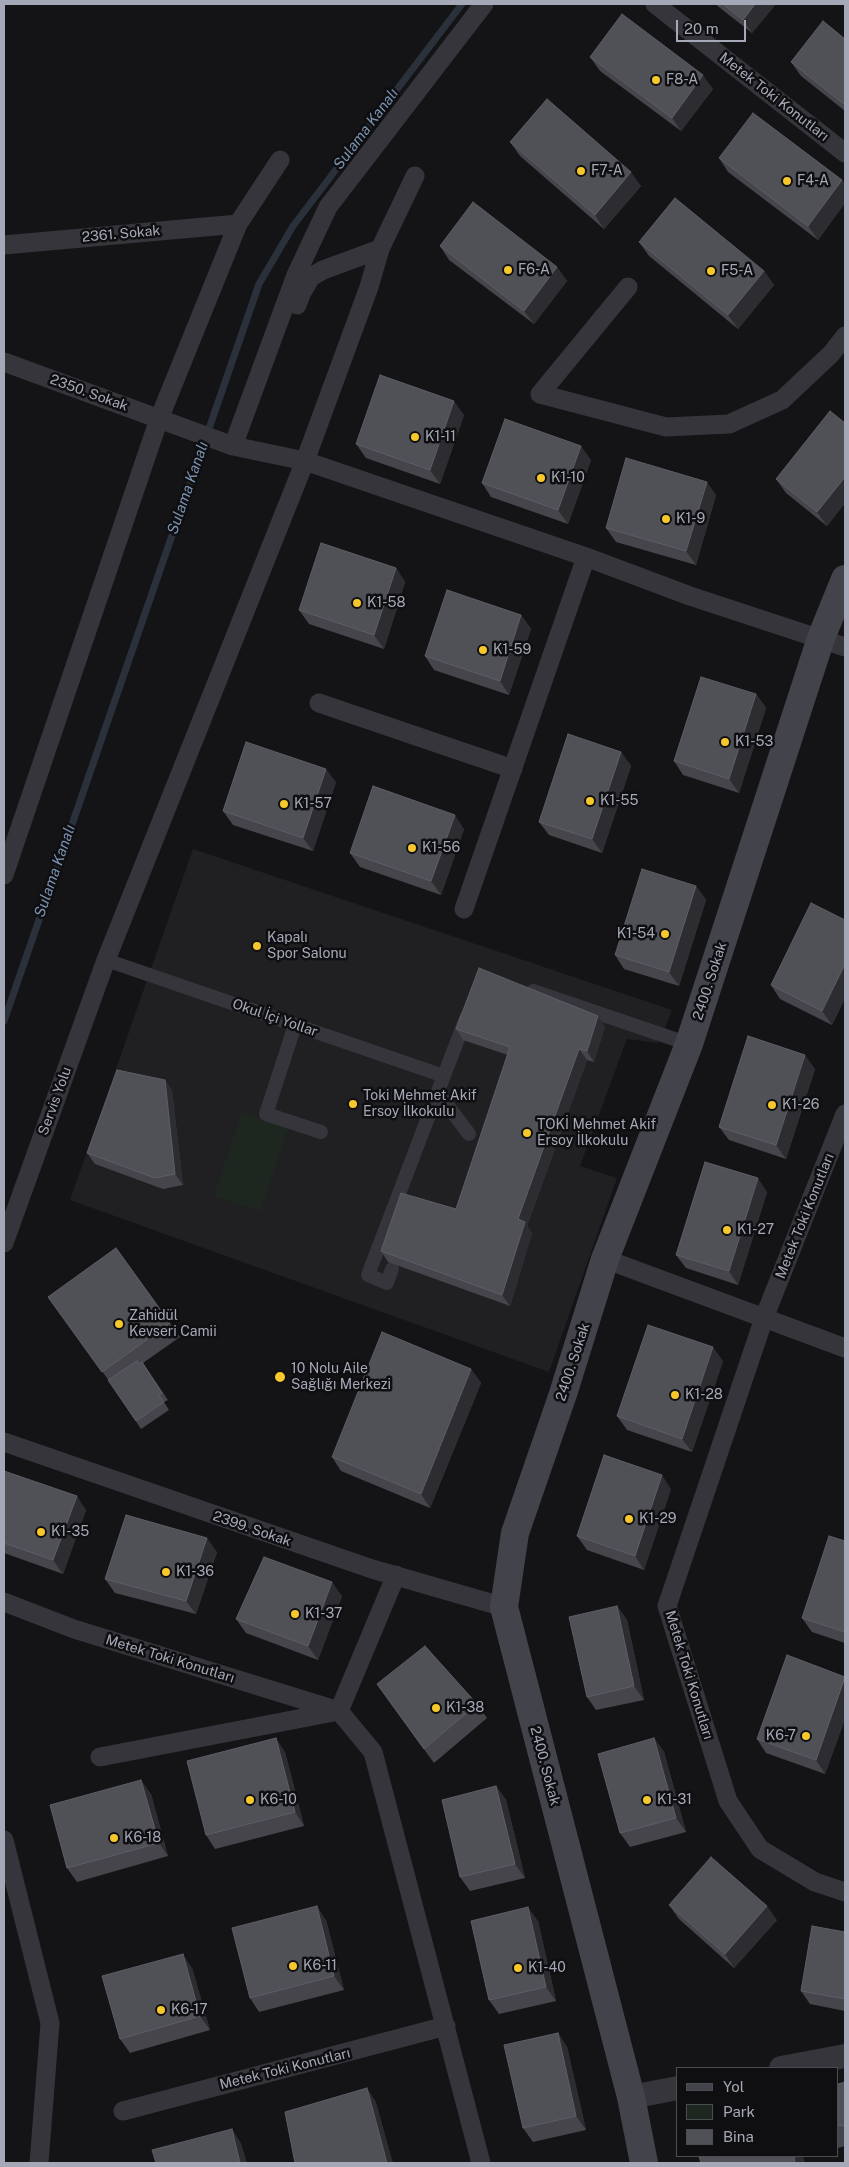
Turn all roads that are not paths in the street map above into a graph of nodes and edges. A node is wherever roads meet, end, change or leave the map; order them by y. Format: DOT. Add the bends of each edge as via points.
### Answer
graph roads {
  1 [pos="484,4"];
  2 [pos="655,4"];
  3 [pos="845,153"];
  4 [pos="280,160"];
  5 [pos="414,176"];
  6 [pos="238,224"];
  7 [pos="4,245"];
  8 [pos="380,249"];
  9 [pos="628,286"];
  10 [pos="845,336"];
  11 [pos="4,362"];
  12 [pos="167,422"];
  13 [pos="236,447"];
  14 [pos="305,461"];
  15 [pos="586,557"];
  16 [pos="845,579"];
  17 [pos="833,643"];
  18 [pos="319,703"];
  19 [pos="513,768"];
  20 [pos="4,875"];
  21 [pos="464,909"];
  22 [pos="106,960"];
  23 [pos="520,986"];
  24 [pos="472,1001"];
  25 [pos="295,1025"];
  26 [pos="689,1044"];
  27 [pos="444,1076"];
  28 [pos="438,1093"];
  29 [pos="845,1114"];
  30 [pos="321,1132"];
  31 [pos="469,1134"];
  32 [pos="4,1243"];
  33 [pos="606,1259"];
  34 [pos="392,1269"];
  35 [pos="764,1318"];
  36 [pos="845,1348"];
  37 [pos="4,1442"];
  38 [pos="396,1575"];
  39 [pos="4,1602"];
  40 [pos="504,1607"];
  41 [pos="339,1710"];
  42 [pos="100,1757"];
  43 [pos="4,1840"];
  44 [pos="845,1892"];
  45 [pos="446,2026"];
  46 [pos="845,2056"];
  47 [pos="786,2067"];
  48 [pos="676,2088"];
  49 [pos="631,2097"];
  50 [pos="123,2111"];
  51 [pos="39,2163"];
  52 [pos="481,2163"];
  53 [pos="644,2163"];
  1 -- 13 [label="street" via="328,208 296,275"];
  2 -- 3 [label="street, Metek Toki Konutları"];
  4 -- 6 [label="street"];
  5 -- 8 [label="street, Servis Yolu"];
  6 -- 7 [label="street, 2361. Sokak"];
  6 -- 12 [label="street"];
  8 -- 13 [label="street" via="323,270 306,284"];
  8 -- 14 [label="street, Servis Yolu"];
  9 -- 10 [label="street" via="540,394 666,427 729,424 782,400 831,354"];
  11 -- 12 [label="street, 2350. Sokak"];
  12 -- 13 [label="street, 2350. Sokak"];
  12 -- 20 [label="street"];
  13 -- 14 [label="street, 2350. Sokak"];
  14 -- 15 [label="street, 2350. Sokak"];
  14 -- 22 [label="street, Servis Yolu"];
  15 -- 17 [label="street, 2350. Sokak" via="690,596"];
  15 -- 19 [label="street"];
  16 -- 17 [label="main road, 2400. Sokak"];
  17 -- 26 [label="main road, 2400. Sokak"];
  18 -- 19 [label="street"];
  19 -- 21 [label="street"];
  22 -- 25 [label="street, Okul İçi Yollar"];
  22 -- 32 [label="street, Servis Yolu"];
  23 -- 26 [label="street"];
  24 -- 27 [label="street"];
  25 -- 27 [label="street, Okul İçi Yollar"];
  25 -- 30 [label="street" via="266,1114"];
  26 -- 33 [label="main road, 2400. Sokak"];
  27 -- 28 [label="street"];
  28 -- 31 [label="street"];
  28 -- 34 [label="street" via="368,1275 387,1283"];
  29 -- 35 [label="street, Metek Toki Konutları"];
  33 -- 35 [label="street"];
  33 -- 40 [label="main road, 2400. Sokak" via="515,1534"];
  35 -- 36 [label="street"];
  35 -- 44 [label="street, Metek Toki Konutları" via="667,1606 728,1801 760,1849 815,1882"];
  37 -- 38 [label="street, 2399. Sokak"];
  38 -- 40 [label="street, 2399. Sokak"];
  38 -- 41 [label="street"];
  39 -- 41 [label="street, Metek Toki Konutları" via="74,1629"];
  40 -- 49 [label="main road, 2400. Sokak"];
  41 -- 42 [label="street"];
  41 -- 45 [label="street" via="373,1752"];
  43 -- 51 [label="street" via="50,2022"];
  45 -- 50 [label="street, Metek Toki Konutları"];
  45 -- 52 [label="street"];
  46 -- 47 [label="street"];
  48 -- 49 [label="street"];
  49 -- 53 [label="main road, 2400. Sokak"];
}
